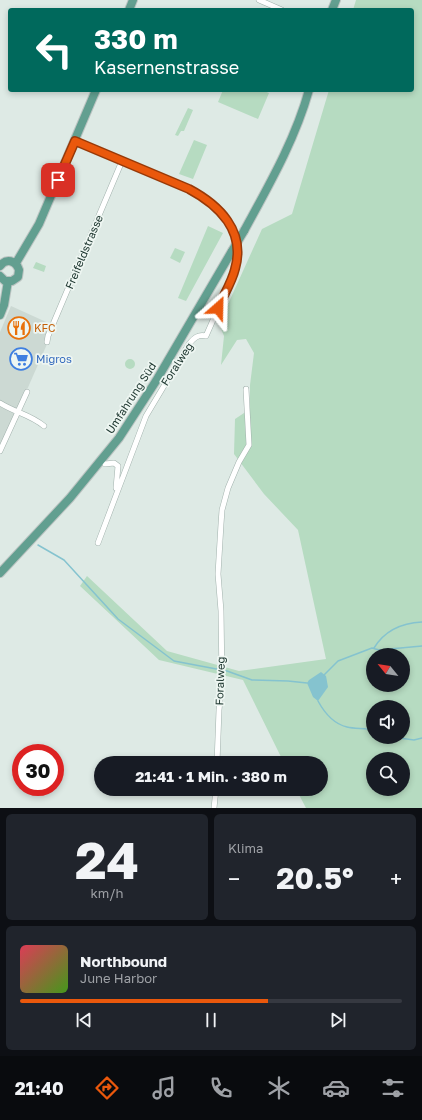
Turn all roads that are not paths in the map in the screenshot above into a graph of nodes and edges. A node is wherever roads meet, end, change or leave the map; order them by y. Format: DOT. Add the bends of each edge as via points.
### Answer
graph roads {
  1 [pos="259,0"];
  2 [pos="277,8"];
  3 [pos="95,92"];
  4 [pos="308,92"];
  5 [pos="75,141"];
  6 [pos="122,161"];
  7 [pos="16,263"];
  8 [pos="0,266"];
  9 [pos="0,276"];
  10 [pos="8,281"];
  11 [pos="0,315"];
  12 [pos="47,342"];
  13 [pos="246,389"];
  14 [pos="27,392"];
  15 [pos="0,403"];
  16 [pos="17,412"];
  17 [pos="44,426"];
  18 [pos="0,451"];
  19 [pos="105,464"];
  20 [pos="118,488"];
  21 [pos="29,542"];
  22 [pos="98,543"];
  23 [pos="9,564"];
  24 [pos="0,568"];
  25 [pos="0,573"];
  26 [pos="0,578"];
  27 [pos="217,756"];
  28 [pos="215,796"];
  29 [pos="214,808"];
  1 -- 2 [label="street"];
  3 -- 5 [label="main road"];
  4 -- 21 [label="main road, Umfahrung Süd, bridge" via="300,121 287,149 244,231 164,368 131,420 96,467"];
  5 -- 6 [label="street, Foralweg"];
  5 -- 7 [label="main road" via="39,224"];
  6 -- 12 [label="street, Freifeldstrasse"];
  6 -- 20 [label="street, Foralweg" via="189,189 218,208 231,226 237,254 236,268 206,336 196,337 189,344 154,401"];
  7 -- 8 [label="main road" via="7,261"];
  7 -- 10 [label="main road" via="18,277"];
  9 -- 10 [label="main road"];
  10 -- 11 [label="main road"];
  13 -- 27 [label="street, Foralweg" via="249,445 233,474 222,510 218,574 221,669"];
  14 -- 16 [label="street"];
  15 -- 16 [label="street"];
  16 -- 17 [label="street" via="27,414"];
  16 -- 18 [label="street"];
  19 -- 20 [label="street" via="114,463 118,466"];
  20 -- 22 [label="street, Foralweg"];
  21 -- 23 [label="main road, Umfahrung Süd"];
  21 -- 24 [label="main road, Umfahrung Süd"];
  23 -- 25 [label="main road, Umfahrung Süd"];
  23 -- 26 [label="street"];
  28 -- 29 [label="street"];
}
